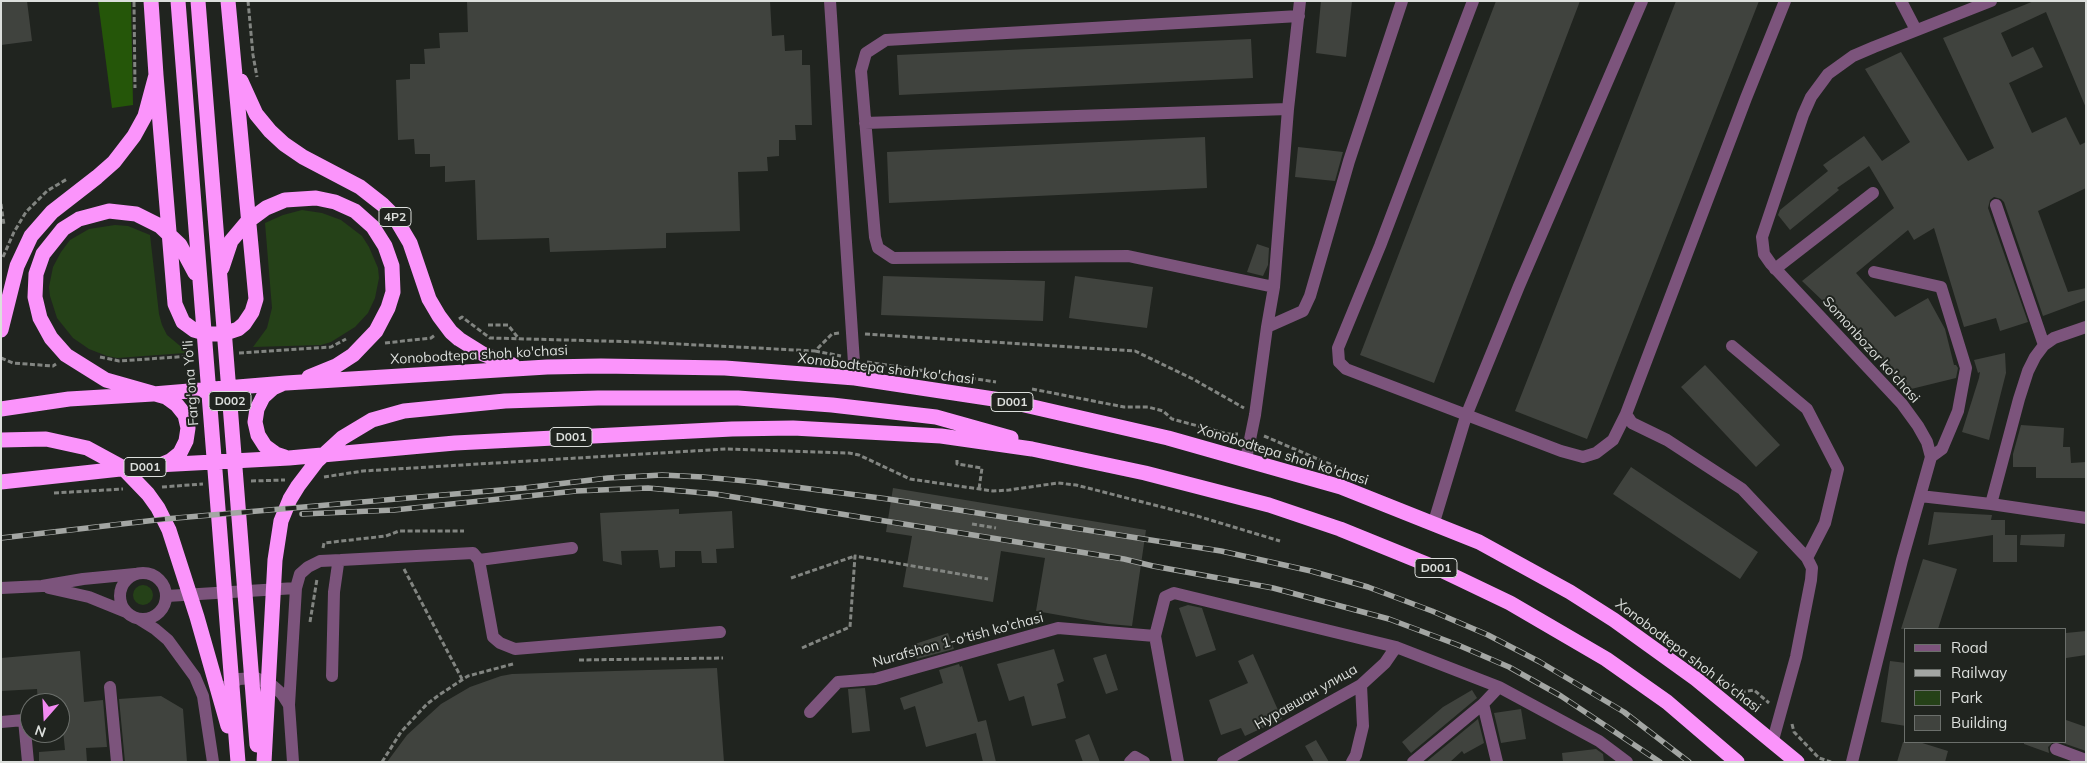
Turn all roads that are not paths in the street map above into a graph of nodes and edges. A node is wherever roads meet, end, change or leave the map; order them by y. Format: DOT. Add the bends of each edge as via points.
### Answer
graph roads {
  1 [pos="151,1"];
  2 [pos="178,1"];
  3 [pos="198,1"];
  4 [pos="228,1"];
  5 [pos="830,1"];
  6 [pos="1300,1"];
  7 [pos="1402,1"];
  8 [pos="1473,1"];
  9 [pos="1642,1"];
  10 [pos="1785,1"];
  11 [pos="1901,1"];
  12 [pos="1992,1"];
  13 [pos="1298,16"];
  14 [pos="1916,30"];
  15 [pos="234,58"];
  16 [pos="156,75"];
  17 [pos="1288,109"];
  18 [pos="865,123"];
  19 [pos="1873,193"];
  20 [pos="1996,205"];
  21 [pos="1775,269"];
  22 [pos="1874,272"];
  23 [pos="220,284"];
  24 [pos="200,286"];
  25 [pos="1274,287"];
  26 [pos="1267,326"];
  27 [pos="2086,327"];
  28 [pos="1,330"];
  29 [pos="2044,345"];
  30 [pos="1732,346"];
  31 [pos="547,367"];
  32 [pos="855,378"];
  33 [pos="286,383"];
  34 [pos="154,394"];
  35 [pos="1,409"];
  36 [pos="1626,414"];
  37 [pos="1466,416"];
  38 [pos="1,440"];
  39 [pos="1931,457"];
  40 [pos="289,458"];
  41 [pos="1246,459"];
  42 [pos="1094,461"];
  43 [pos="157,465"];
  44 [pos="1,482"];
  45 [pos="1920,496"];
  46 [pos="1991,504"];
  47 [pos="2086,518"];
  48 [pos="1434,522"];
  49 [pos="572,548"];
  50 [pos="1807,558"];
  51 [pos="341,560"];
  52 [pos="479,560"];
  53 [pos="137,574"];
  54 [pos="42,586"];
  55 [pos="1,588"];
  56 [pos="296,588"];
  57 [pos="166,596"];
  58 [pos="126,612"];
  59 [pos="139,619"];
  60 [pos="720,632"];
  61 [pos="1155,636"];
  62 [pos="1396,647"];
  63 [pos="332,676"];
  64 [pos="1361,685"];
  65 [pos="110,687"];
  66 [pos="1499,687"];
  67 [pos="1483,704"];
  68 [pos="289,705"];
  69 [pos="810,712"];
  70 [pos="206,715"];
  71 [pos="1,722"];
  72 [pos="1773,740"];
  73 [pos="2056,749"];
  74 [pos="2086,760"];
  75 [pos="28,762"];
  76 [pos="117,762"];
  77 [pos="213,762"];
  78 [pos="236,762"];
  79 [pos="259,762"];
  80 [pos="264,762"];
  81 [pos="293,762"];
  82 [pos="1130,762"];
  83 [pos="1144,762"];
  84 [pos="1178,762"];
  85 [pos="1223,762"];
  86 [pos="1352,762"];
  87 [pos="1413,762"];
  88 [pos="1497,762"];
  89 [pos="1627,762"];
  90 [pos="1737,762"];
  91 [pos="1797,762"];
  92 [pos="1852,762"];
  1 -- 16 [label="highway"];
  2 -- 24 [label="highway, Farg'ona Yo'li / D002"];
  3 -- 23 [label="highway, D002"];
  4 -- 15 [label="highway, 4P2"];
  5 -- 32 [label="street"];
  6 -- 13 [label="street"];
  7 -- 26 [label="street" via="1349,161 1310,296 1303,311"];
  8 -- 37 [label="street" via="1338,348 1339,362 1346,369"];
  9 -- 37 [label="street"];
  10 -- 36 [label="street"];
  11 -- 14 [label="street"];
  12 -- 14 [label="street, Somonbozor ko'chasi"];
  13 -- 17 [label="street"];
  13 -- 18 [label="street" via="886,40 866,53 863,62"];
  14 -- 21 [label="street, Somonbozor ko'chasi" via="1848,59 1828,74 1811,97 1762,237 1764,254"];
  15 -- 16 [label="highway" via="256,299 244,324 223,334 194,330 184,322 175,304"];
  15 -- 31 [label="highway, 4P2" via="250,103 274,136 293,151 360,187 394,216 410,243 431,304 447,328 492,359 511,365"];
  16 -- 28 [label="highway" via="145,116 122,153 97,178 52,212 31,236 17,266"];
  17 -- 18 [label="street"];
  17 -- 25 [label="street"];
  18 -- 25 [label="street" via="875,237 878,248 893,258 1128,256"];
  19 -- 21 [label="street"];
  20 -- 29 [label="street"];
  21 -- 39 [label="street, Somonbozor ko'chasi" via="1902,404 1927,442"];
  22 -- 39 [label="street" via="1941,287 1947,305 1966,368 1958,411 1942,449"];
  23 -- 33 [label="highway" via="223,262 231,241 256,215 275,204 295,198 335,202 355,211 380,236 389,256 393,284 391,301 381,323 353,355 336,366"];
  23 -- 79 [label="highway, D002"];
  24 -- 34 [label="highway" via="180,246 160,226 128,212 109,211 70,223 55,236 43,254 35,285 36,308 51,338 85,369 106,380"];
  24 -- 78 [label="highway, Farg'ona Yo'li / D002"];
  25 -- 26 [label="street"];
  26 -- 41 [label="street"];
  27 -- 29 [label="street" via="2064,333"];
  29 -- 46 [label="street" via="2024,384"];
  30 -- 50 [label="street" via="1807,409 1838,469 1825,523"];
  31 -- 32 [label="highway, Xonobodtepa shoh ko'chasi / D001" via="725,368"];
  31 -- 33 [label="highway, Xonobodtepa shoh ko'chasi / D001"];
  32 -- 41 [label="highway, Xonobodtepa shoh ko'chasi / D001" via="1007,401"];
  33 -- 34 [label="highway, Xonobodtepa shoh ko'chasi / D001"];
  33 -- 40 [label="highway" via="263,397 255,422 258,435 266,446"];
  34 -- 35 [label="highway, Xonobodtepa shoh ko'chasi / D001" via="69,399"];
  34 -- 43 [label="highway" via="177,405 185,415 188,428 180,453"];
  36 -- 37 [label="street" via="1613,440 1596,453 1583,457"];
  36 -- 50 [label="street" via="1632,423 1667,440 1742,489"];
  37 -- 48 [label="street"];
  38 -- 78 [label="highway" via="46,439 87,448 122,467 153,500 169,530 197,617"];
  39 -- 45 [label="street"];
  40 -- 42 [label="highway, D001" via="455,443 732,428 793,428 941,436"];
  40 -- 43 [label="highway, D001"];
  41 -- 48 [label="highway, Xonobodtepa shoh ko'chasi / D001" via="1341,487"];
  42 -- 80 [label="highway" via="936,417 786,401 692,398 505,401 380,416 329,449 307,473 281,521 275,560"];
  42 -- 90 [label="highway, D001" via="1208,488 1286,511 1340,529 1476,586 1543,621 1636,679"];
  43 -- 44 [label="highway, D001"];
  45 -- 46 [label="street"];
  45 -- 92 [label="street"];
  46 -- 47 [label="street"];
  48 -- 72 [label="highway, Xonobodtepa shoh ko'chasi / D001" via="1524,566 1614,620 1696,678"];
  49 -- 52 [label="street"];
  50 -- 72 [label="street" via="1812,568 1811,580 1796,656"];
  51 -- 52 [label="street" via="473,553"];
  51 -- 56 [label="street" via="320,561 308,567 300,574"];
  51 -- 63 [label="street" via="334,592"];
  52 -- 60 [label="street" via="493,637 515,649"];
  53 -- 54 [label="street"];
  53 -- 57 [label="street" via="157,578 166,589"];
  53 -- 58 [label="street" via="130,577 121,590 120,597"];
  54 -- 55 [label="street"];
  54 -- 58 [label="street" via="89,597"];
  56 -- 57 [label="street"];
  56 -- 68 [label="street"];
  57 -- 59 [label="street" via="161,611 155,617"];
  58 -- 59 [label="street"];
  59 -- 70 [label="street" via="155,628 180,655 195,677"];
  61 -- 62 [label="street" via="1165,598 1174,593"];
  61 -- 69 [label="street, Nurafshon 1-o'tish ko'chasi" via="1058,628 875,679 838,682"];
  61 -- 84 [label="street"];
  62 -- 64 [label="street, Нуравшан улица" via="1385,663"];
  62 -- 66 [label="street"];
  64 -- 85 [label="street, Нуравшан улица"];
  64 -- 86 [label="street" via="1364,726"];
  65 -- 76 [label="street"];
  66 -- 67 [label="street"];
  66 -- 89 [label="street" via="1599,741"];
  67 -- 87 [label="street"];
  67 -- 88 [label="street"];
  68 -- 70 [label="street" via="282,694 267,683 244,677 224,687"];
  68 -- 81 [label="street"];
  70 -- 77 [label="street"];
  71 -- 75 [label="street" via="24,720"];
  72 -- 91 [label="highway, Xonobodtepa shoh ko'chasi / D001"];
  73 -- 74 [label="street"];
  82 -- 83 [label="street" via="1135,757"];
}
